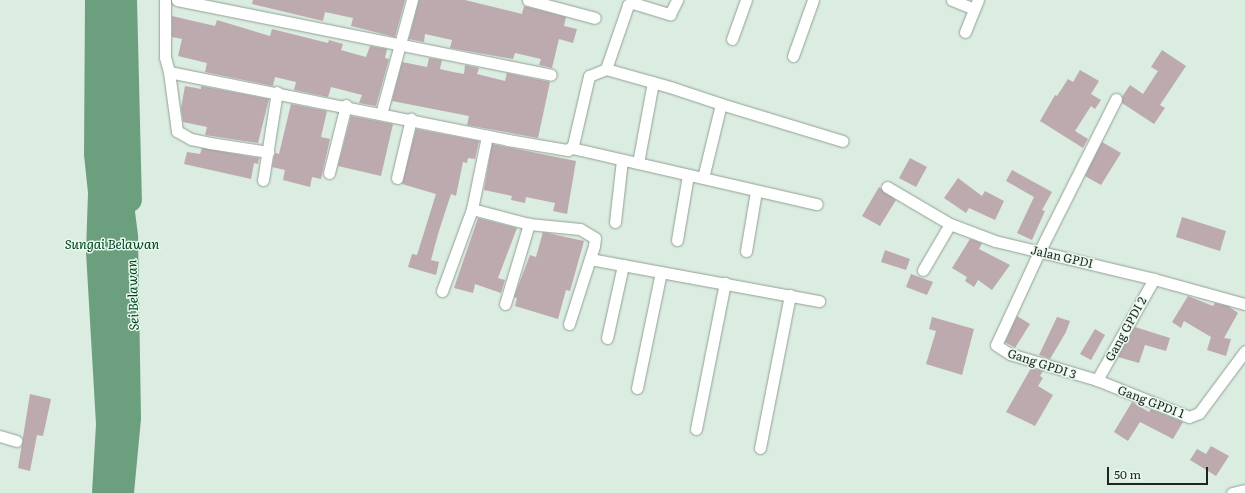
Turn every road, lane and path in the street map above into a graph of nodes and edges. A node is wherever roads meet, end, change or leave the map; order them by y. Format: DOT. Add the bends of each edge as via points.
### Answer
graph roads {
  1 [pos="165,0"];
  2 [pos="177,0"];
  3 [pos="412,0"];
  4 [pos="528,0"];
  5 [pos="677,0"];
  6 [pos="746,0"];
  7 [pos="813,0"];
  8 [pos="952,0"];
  9 [pos="633,2"];
  10 [pos="976,5"];
  11 [pos="595,18"];
  12 [pos="965,32"];
  13 [pos="732,39"];
  14 [pos="398,44"];
  15 [pos="793,56"];
  16 [pos="606,69"];
  17 [pos="168,72"];
  18 [pos="551,75"];
  19 [pos="653,82"];
  20 [pos="277,92"];
  21 [pos="1116,99"];
  22 [pos="721,104"];
  23 [pos="346,106"];
  24 [pos="381,114"];
  25 [pos="411,119"];
  26 [pos="487,136"];
  27 [pos="843,141"];
  28 [pos="572,148"];
  29 [pos="268,152"];
  30 [pos="622,160"];
  31 [pos="638,163"];
  32 [pos="329,174"];
  33 [pos="688,175"];
  34 [pos="397,178"];
  35 [pos="703,178"];
  36 [pos="263,180"];
  37 [pos="887,187"];
  38 [pos="756,191"];
  39 [pos="817,204"];
  40 [pos="472,208"];
  41 [pos="615,222"];
  42 [pos="529,224"];
  43 [pos="950,224"];
  44 [pos="677,240"];
  45 [pos="746,251"];
  46 [pos="1039,252"];
  47 [pos="590,259"];
  48 [pos="623,265"];
  49 [pos="923,270"];
  50 [pos="661,272"];
  51 [pos="1154,278"];
  52 [pos="725,283"];
  53 [pos="442,291"];
  54 [pos="790,296"];
  55 [pos="819,301"];
  56 [pos="505,304"];
  57 [pos="1245,304"];
  58 [pos="568,324"];
  59 [pos="607,338"];
  60 [pos="1245,351"];
  61 [pos="1097,380"];
  62 [pos="637,388"];
  63 [pos="696,429"];
  64 [pos="0,436"];
  65 [pos="16,441"];
  66 [pos="760,448"];
  67 [pos="1245,490"];
  68 [pos="1232,493"];
  1 -- 17 [label="street" via="165,57"];
  2 -- 14 [label="street"];
  3 -- 14 [label="street"];
  4 -- 11 [label="street"];
  5 -- 9 [label="street" via="670,14"];
  6 -- 13 [label="street"];
  7 -- 15 [label="street"];
  8 -- 10 [label="street"];
  9 -- 16 [label="street" via="628,5"];
  10 -- 12 [label="street"];
  14 -- 18 [label="street"];
  14 -- 24 [label="street"];
  16 -- 19 [label="street"];
  16 -- 28 [label="street" via="589,76"];
  17 -- 20 [label="street"];
  17 -- 29 [label="street" via="177,131 210,143"];
  19 -- 22 [label="street"];
  19 -- 31 [label="street"];
  20 -- 23 [label="street"];
  20 -- 29 [label="street"];
  21 -- 46 [label="street"];
  22 -- 27 [label="street"];
  22 -- 35 [label="street"];
  23 -- 24 [label="street"];
  23 -- 32 [label="street"];
  24 -- 25 [label="street"];
  25 -- 26 [label="street"];
  25 -- 34 [label="street"];
  26 -- 28 [label="street" via="555,149"];
  26 -- 40 [label="street"];
  28 -- 30 [label="street"];
  29 -- 36 [label="street"];
  30 -- 31 [label="street"];
  30 -- 41 [label="street"];
  31 -- 33 [label="street"];
  33 -- 35 [label="street"];
  33 -- 44 [label="street"];
  35 -- 38 [label="street"];
  37 -- 43 [label="street, Jalan GPDI"];
  38 -- 39 [label="street"];
  38 -- 45 [label="street"];
  40 -- 42 [label="street"];
  40 -- 53 [label="street"];
  42 -- 47 [label="street" via="588,232 595,238"];
  42 -- 56 [label="street"];
  43 -- 46 [label="street, Jalan GPDI" via="995,241"];
  43 -- 49 [label="street"];
  46 -- 51 [label="street, Jalan GPDI"];
  46 -- 61 [label="street, Gang GPDI 3" via="996,345 1010,354"];
  47 -- 48 [label="street"];
  47 -- 58 [label="street"];
  48 -- 50 [label="street"];
  48 -- 59 [label="street"];
  50 -- 52 [label="street"];
  50 -- 62 [label="street"];
  51 -- 57 [label="street, Jalan GPDI"];
  51 -- 61 [label="street, Gang GPDI 2"];
  52 -- 54 [label="street"];
  52 -- 63 [label="street"];
  54 -- 55 [label="street"];
  54 -- 66 [label="street"];
  60 -- 61 [label="street, Gang GPDI 1" via="1199,413 1189,417"];
  64 -- 65 [label="street"];
  67 -- 68 [label="street"];
}
